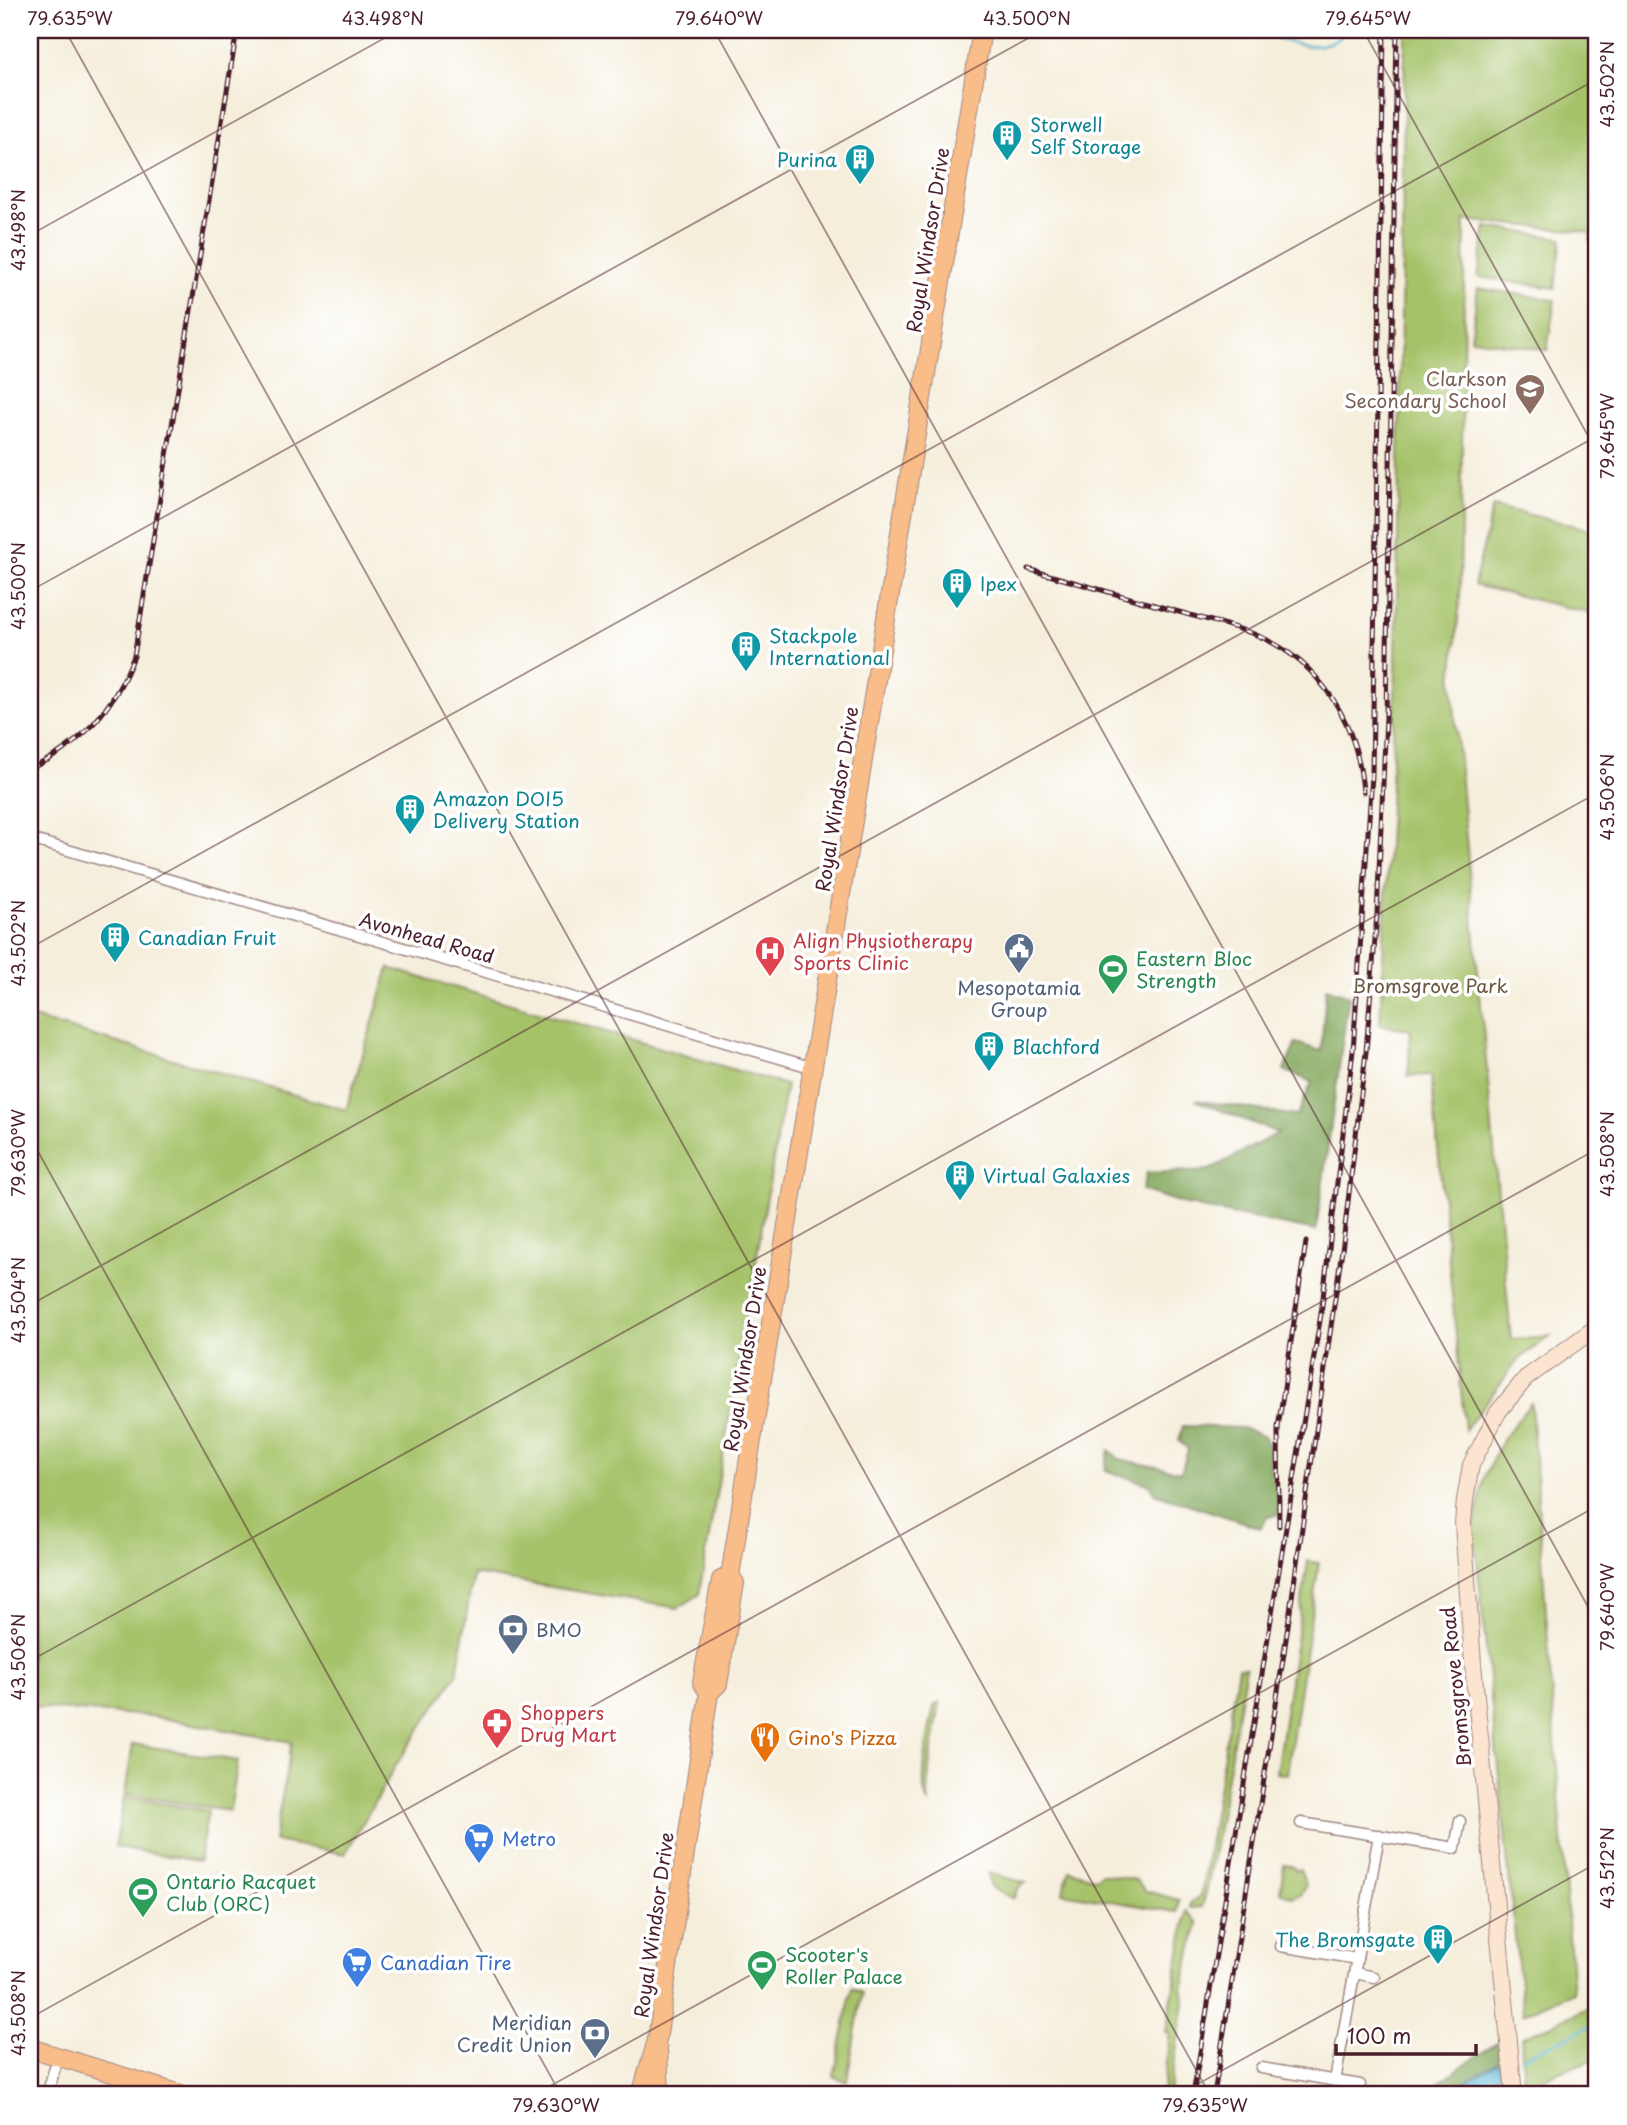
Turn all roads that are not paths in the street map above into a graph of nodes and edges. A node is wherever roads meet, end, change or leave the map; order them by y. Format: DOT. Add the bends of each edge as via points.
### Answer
graph roads {
  1 [pos="982,30"];
  2 [pos="30,839"];
  3 [pos="814,1068"];
  4 [pos="1597,1327"];
  5 [pos="1460,1821"];
  6 [pos="1301,1823"];
  7 [pos="1379,1835"];
  8 [pos="1281,1947"];
  9 [pos="1357,1959"];
  10 [pos="1355,1973"];
  11 [pos="1374,1977"];
  12 [pos="657,2040"];
  13 [pos="30,2048"];
  14 [pos="58,2057"];
  15 [pos="1261,2068"];
  16 [pos="1335,2081"];
  17 [pos="1360,2085"];
  18 [pos="47,2095"];
  19 [pos="184,2095"];
  20 [pos="641,2095"];
  21 [pos="660,2095"];
  22 [pos="1514,2095"];
  1 -- 3 [label="main road, Royal Windsor Drive"];
  2 -- 3 [label="street, Avonhead Road"];
  3 -- 12 [label="main road, Royal Windsor Drive" via="730,1576 735,1583 718,1684 709,1693"];
  4 -- 22 [label="street, Bromsgrove Road" via="1526,1378 1498,1412 1471,1465 1466,1488 1463,1524 1468,1605"];
  5 -- 7 [label="street" via="1455,1848"];
  6 -- 7 [label="street"];
  7 -- 9 [label="street"];
  8 -- 9 [label="street"];
  9 -- 10 [label="street"];
  10 -- 11 [label="street"];
  10 -- 16 [label="street"];
  12 -- 20 [label="main road, Royal Windsor Drive"];
  12 -- 21 [label="main road, Royal Windsor Drive"];
  13 -- 14 [label="main road"];
  14 -- 18 [label="street"];
  14 -- 19 [label="main road"];
  15 -- 16 [label="street"];
  16 -- 17 [label="street"];
}
